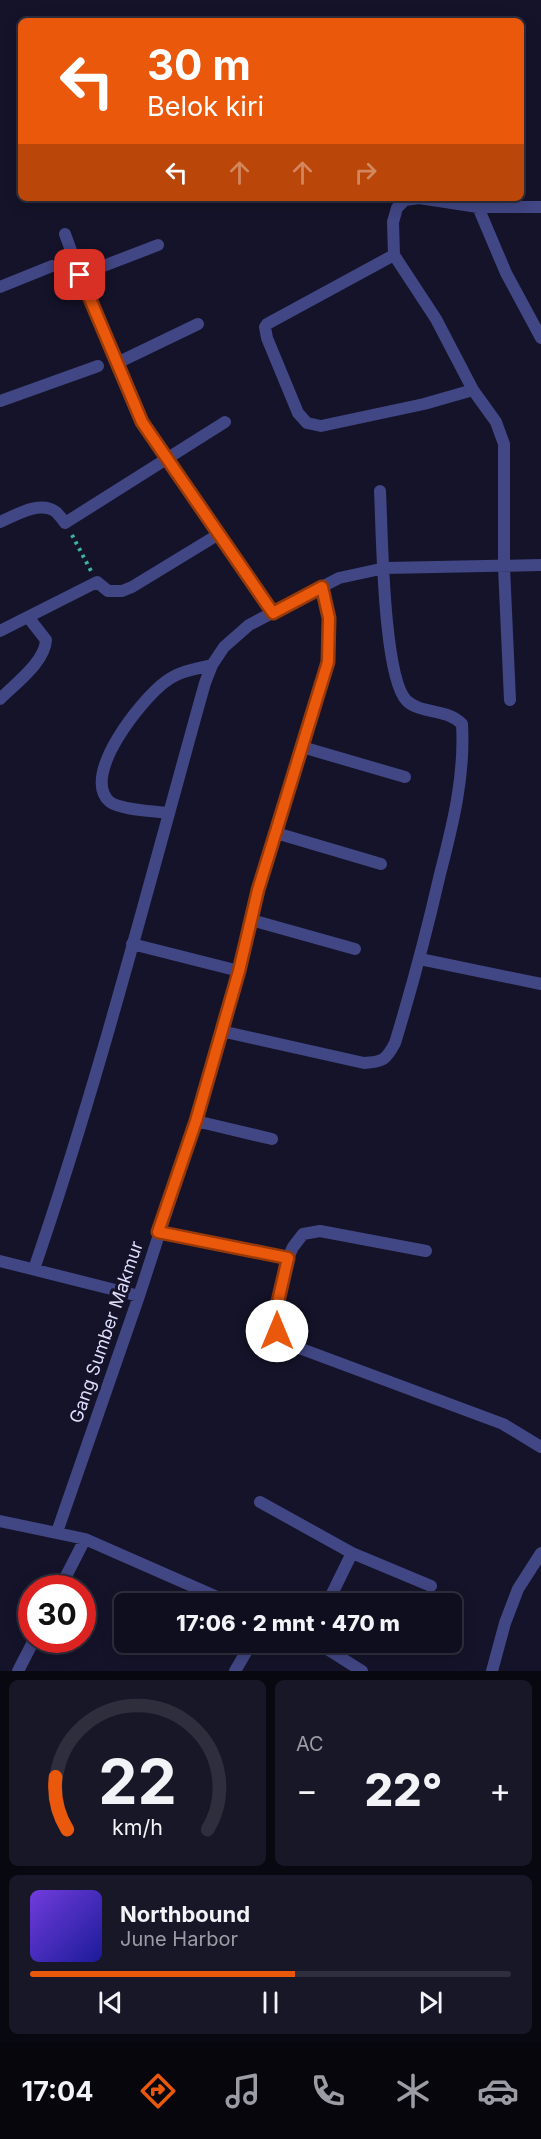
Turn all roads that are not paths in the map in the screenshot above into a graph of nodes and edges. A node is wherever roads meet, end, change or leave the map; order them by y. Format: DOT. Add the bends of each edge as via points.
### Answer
graph roads {
  1 [pos="404,201"];
  2 [pos="439,201"];
  3 [pos="478,207"];
  4 [pos="541,207"];
  5 [pos="65,234"];
  6 [pos="158,244"];
  7 [pos="394,255"];
  8 [pos="52,266"];
  9 [pos="80,275"];
  10 [pos="0,287"];
  11 [pos="198,324"];
  12 [pos="541,338"];
  13 [pos="117,363"];
  14 [pos="98,366"];
  15 [pos="473,390"];
  16 [pos="0,401"];
  17 [pos="225,422"];
  18 [pos="168,459"];
  19 [pos="380,491"];
  20 [pos="0,522"];
  21 [pos="219,534"];
  22 [pos="541,565"];
  23 [pos="504,567"];
  24 [pos="385,568"];
  25 [pos="322,587"];
  26 [pos="273,613"];
  27 [pos="28,617"];
  28 [pos="0,631"];
  29 [pos="212,665"];
  30 [pos="0,699"];
  31 [pos="510,700"];
  32 [pos="302,747"];
  33 [pos="405,777"];
  34 [pos="168,813"];
  35 [pos="276,833"];
  36 [pos="381,864"];
  37 [pos="251,920"];
  38 [pos="132,944"];
  39 [pos="355,949"];
  40 [pos="420,959"];
  41 [pos="239,971"];
  42 [pos="541,984"];
  43 [pos="221,1031"];
  44 [pos="196,1121"];
  45 [pos="272,1139"];
  46 [pos="158,1232"];
  47 [pos="426,1251"];
  48 [pos="288,1258"];
  49 [pos="0,1261"];
  50 [pos="34,1269"];
  51 [pos="139,1296"];
  52 [pos="541,1447"];
  53 [pos="260,1502"];
  54 [pos="0,1521"];
  55 [pos="57,1532"];
  56 [pos="85,1539"];
  57 [pos="352,1553"];
  58 [pos="541,1553"];
  59 [pos="67,1575"];
  60 [pos="432,1586"];
  61 [pos="208,1593"];
  62 [pos="332,1593"];
  63 [pos="27,1653"];
  64 [pos="246,1653"];
  65 [pos="333,1653"];
  66 [pos="18,1671"];
  67 [pos="235,1671"];
  68 [pos="362,1671"];
  69 [pos="492,1671"];
  1 -- 7 [label="street" via="393,222"];
  2 -- 3 [label="street"];
  3 -- 4 [label="street"];
  3 -- 12 [label="street" via="506,273"];
  5 -- 9 [label="street"];
  6 -- 9 [label="street"];
  7 -- 15 [label="street" via="436,319"];
  7 -- 15 [label="street" via="265,327 298,413 307,423 321,426"];
  8 -- 10 [label="street"];
  9 -- 13 [label="street"];
  11 -- 13 [label="street"];
  13 -- 18 [label="street" via="142,422"];
  14 -- 16 [label="street"];
  15 -- 23 [label="street" via="496,422 504,444"];
  17 -- 18 [label="street"];
  18 -- 20 [label="street" via="65,524 56,512 45,507"];
  18 -- 21 [label="street"];
  19 -- 24 [label="street"];
  21 -- 26 [label="street"];
  21 -- 27 [label="street" via="132,587 108,591 97,582"];
  22 -- 23 [label="street"];
  23 -- 24 [label="street"];
  23 -- 31 [label="street"];
  24 -- 25 [label="street" via="339,578"];
  24 -- 40 [label="street" via="388,642 400,693 416,706 454,717 462,724 464,753 458,802"];
  25 -- 26 [label="street"];
  25 -- 32 [label="street, Gang Sumber Makmur" via="329,618 328,662"];
  26 -- 29 [label="street" via="249,625 224,647"];
  27 -- 28 [label="street"];
  27 -- 30 [label="street" via="46,640 46,648 42,657"];
  29 -- 34 [label="street"];
  29 -- 34 [label="street" via="182,671 165,681 139,706 104,767 101,782 104,795 112,803"];
  32 -- 33 [label="street"];
  32 -- 35 [label="street, Gang Sumber Makmur"];
  34 -- 38 [label="street"];
  35 -- 36 [label="street"];
  35 -- 37 [label="street, Gang Sumber Makmur"];
  37 -- 39 [label="street"];
  37 -- 41 [label="street, Gang Sumber Makmur"];
  38 -- 41 [label="street"];
  38 -- 50 [label="street" via="73,1154"];
  40 -- 42 [label="street"];
  40 -- 43 [label="street" via="395,1043 389,1055 379,1062 364,1063"];
  41 -- 43 [label="street, Gang Sumber Makmur"];
  43 -- 44 [label="street, Gang Sumber Makmur"];
  44 -- 45 [label="street"];
  44 -- 46 [label="street, Gang Sumber Makmur"];
  46 -- 48 [label="street"];
  46 -- 51 [label="street, Gang Sumber Makmur"];
  47 -- 48 [label="street" via="320,1231 303,1234"];
  48 -- 52 [label="street" via="274,1319 277,1331 291,1345 503,1424"];
  49 -- 50 [label="street"];
  50 -- 51 [label="street"];
  51 -- 55 [label="street, Gang Sumber Makmur"];
  53 -- 57 [label="street"];
  54 -- 55 [label="street"];
  55 -- 56 [label="street"];
  56 -- 59 [label="street"];
  56 -- 61 [label="street"];
  57 -- 60 [label="street"];
  57 -- 62 [label="street"];
  58 -- 69 [label="street" via="518,1589"];
  63 -- 66 [label="street"];
  64 -- 67 [label="street"];
  65 -- 68 [label="street"];
}
